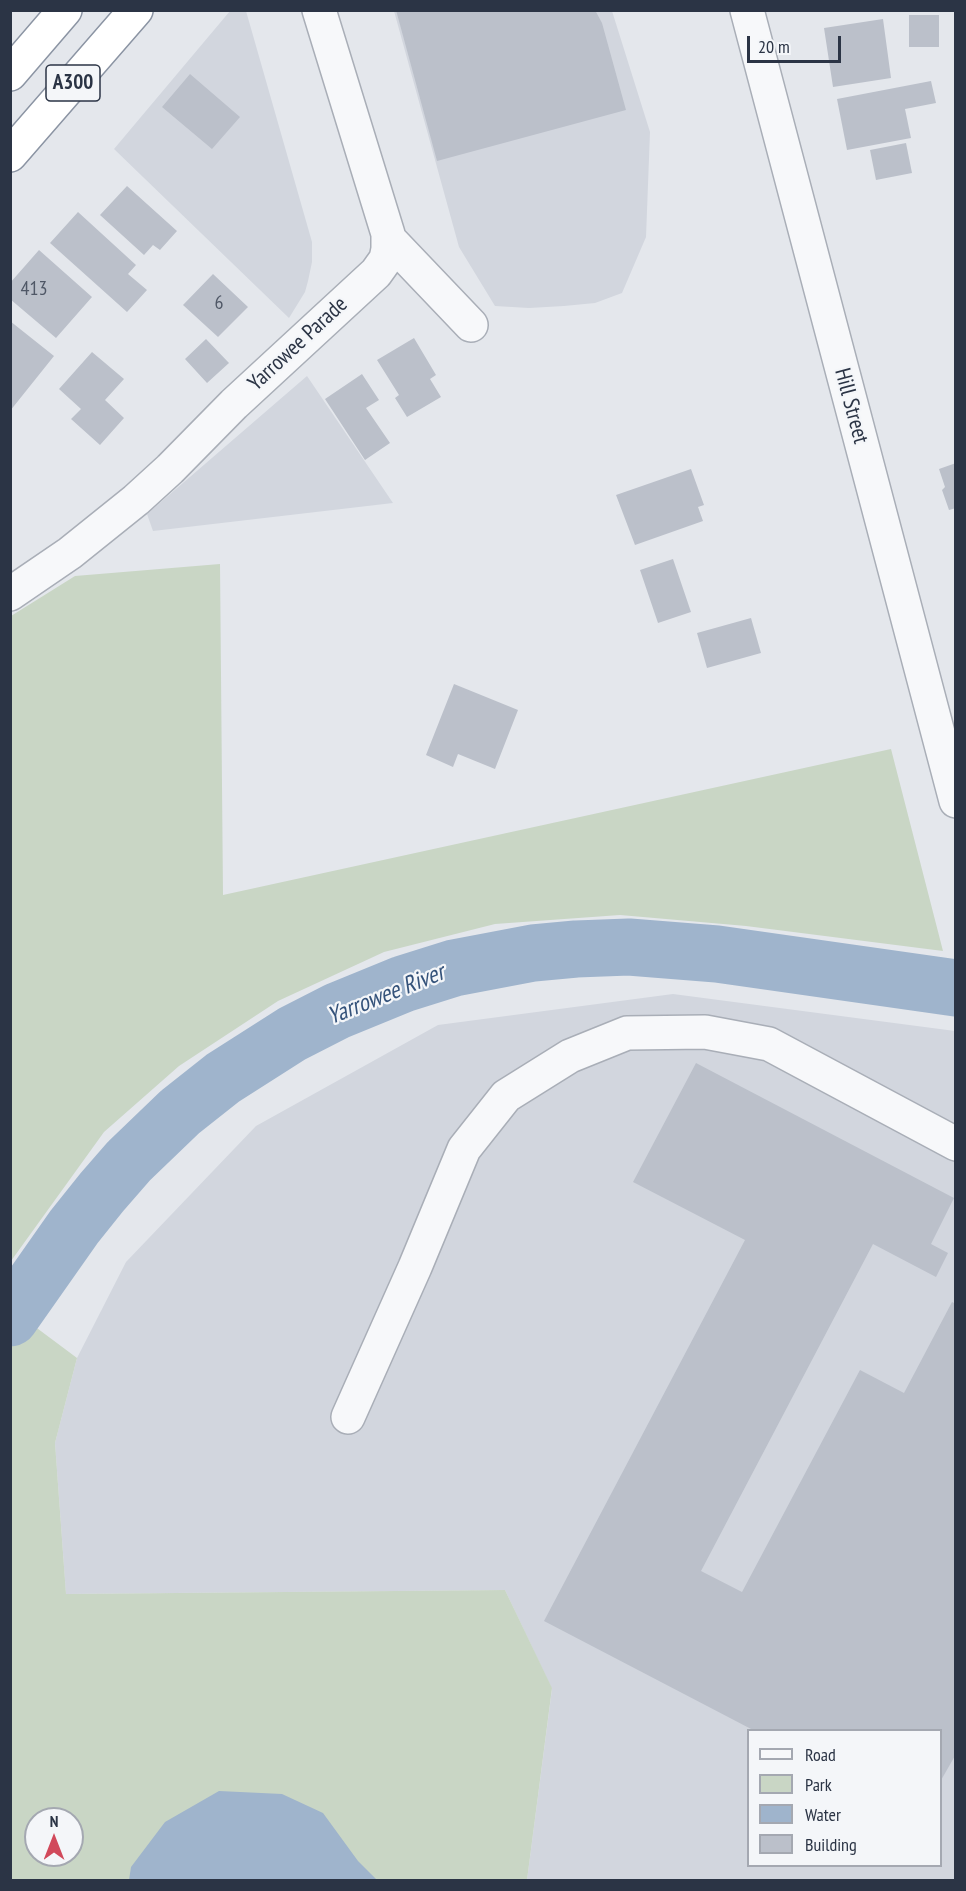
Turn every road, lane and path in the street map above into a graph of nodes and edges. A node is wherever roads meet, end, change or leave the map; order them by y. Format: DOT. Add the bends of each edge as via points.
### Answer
graph roads {
  1 [pos="65,10"];
  2 [pos="136,10"];
  3 [pos="319,10"];
  4 [pos="747,10"];
  5 [pos="10,74"];
  6 [pos="10,155"];
  7 [pos="388,238"];
  8 [pos="471,325"];
  9 [pos="10,594"];
  10 [pos="956,801"];
  11 [pos="956,1144"];
  12 [pos="348,1418"];
  1 -- 5 [label="highway, A300"];
  2 -- 6 [label="highway, A300"];
  3 -- 7 [label="street"];
  4 -- 10 [label="street, Hill Street"];
  7 -- 8 [label="street"];
  7 -- 9 [label="street, Yarrowee Parade" via="386,259 375,273 170,469 104,527"];
  11 -- 12 [label="street" via="769,1044 705,1032 627,1033 570,1056 506,1096 464,1149"];
}
